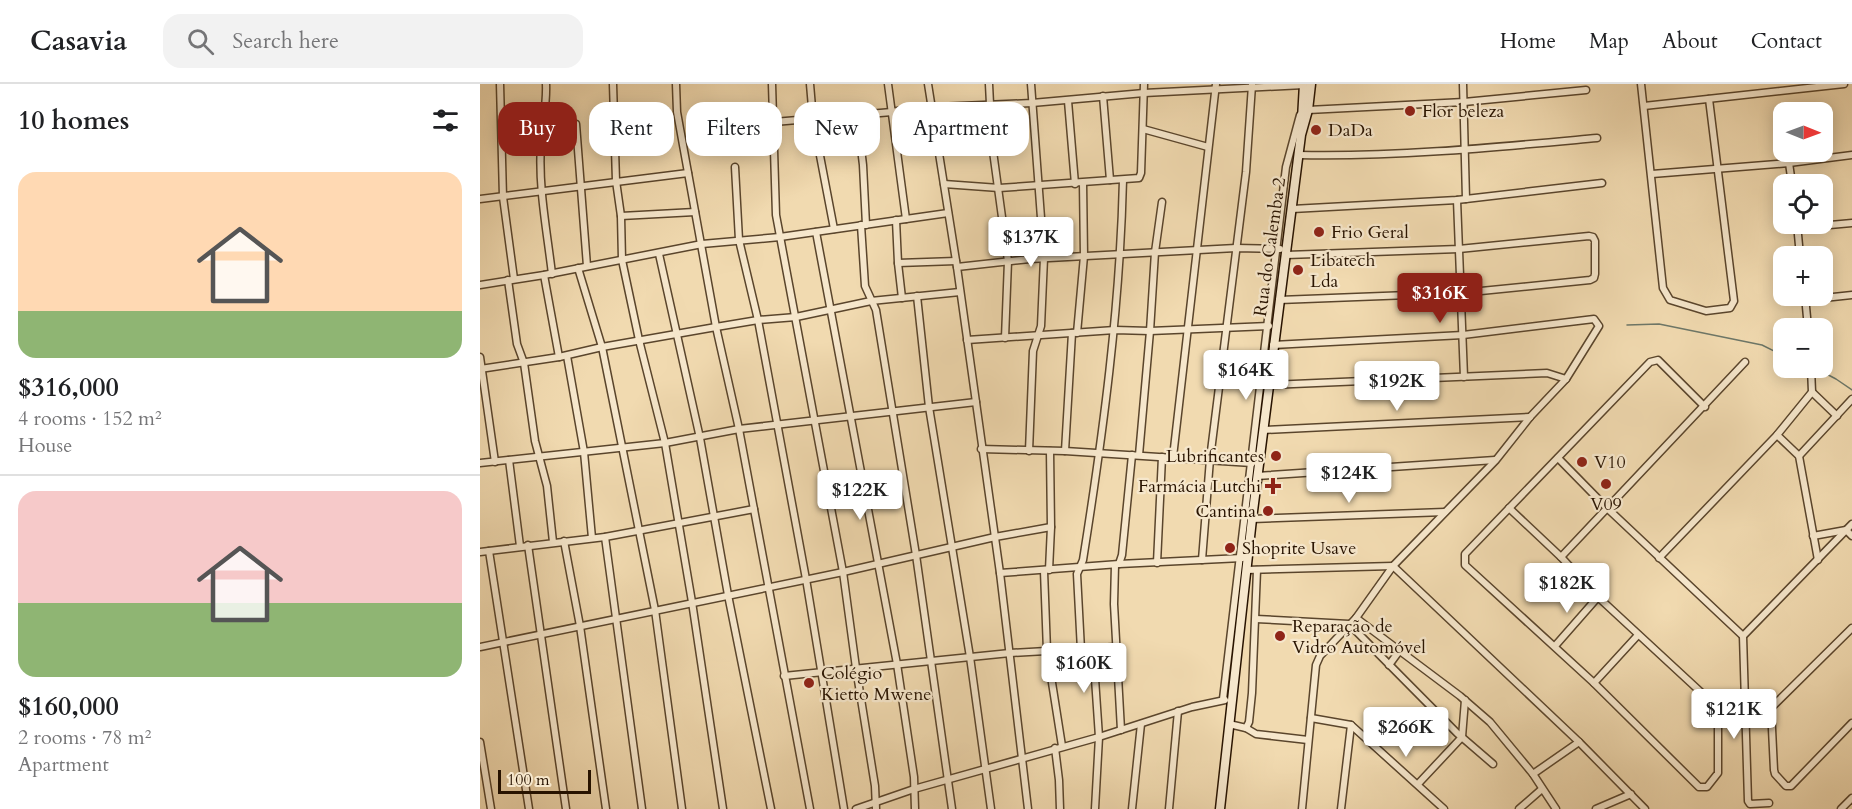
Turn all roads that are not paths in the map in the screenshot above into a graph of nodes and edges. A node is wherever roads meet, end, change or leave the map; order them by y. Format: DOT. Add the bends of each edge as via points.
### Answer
graph roads {
  1 [pos="500,84"];
  2 [pos="546,84"];
  3 [pos="613,84"];
  4 [pos="676,84"];
  5 [pos="772,84"];
  6 [pos="810,84"];
  7 [pos="888,84"];
  8 [pos="928,84"];
  9 [pos="989,84"];
  10 [pos="1031,84"];
  11 [pos="1144,84"];
  12 [pos="1304,84"];
  13 [pos="1311,84"];
  14 [pos="1463,84"];
  15 [pos="1641,84"];
  16 [pos="1767,84"];
  17 [pos="1844,84"];
  18 [pos="1252,85"];
  19 [pos="1821,85"];
  20 [pos="1216,87"];
  21 [pos="1180,88"];
  22 [pos="1586,90"];
  23 [pos="1768,92"];
  24 [pos="1144,93"];
  25 [pos="1103,96"];
  26 [pos="1709,99"];
  27 [pos="1068,101"];
  28 [pos="773,102"];
  29 [pos="812,102"];
  30 [pos="931,102"];
  31 [pos="990,102"];
  32 [pos="1464,102"];
  33 [pos="1029,103"];
  34 [pos="1032,103"];
  35 [pos="1644,106"];
  36 [pos="1305,109"];
  37 [pos="892,112"];
  38 [pos="880,113"];
  39 [pos="1143,129"];
  40 [pos="1597,138"];
  41 [pos="577,140"];
  42 [pos="1208,147"];
  43 [pos="1465,150"];
  44 [pos="1299,155"];
  45 [pos="1852,155"];
  46 [pos="775,156"];
  47 [pos="820,156"];
  48 [pos="862,156"];
  49 [pos="898,156"];
  50 [pos="939,156"];
  51 [pos="994,156"];
  52 [pos="1790,163"];
  53 [pos="735,167"];
  54 [pos="1717,169"];
  55 [pos="688,173"];
  56 [pos="1652,174"];
  57 [pos="1791,174"];
  58 [pos="1110,180"];
  59 [pos="1123,180"];
  60 [pos="616,181"];
  61 [pos="1083,183"];
  62 [pos="1602,183"];
  63 [pos="944,184"];
  64 [pos="1075,184"];
  65 [pos="1038,186"];
  66 [pos="580,187"];
  67 [pos="999,188"];
  68 [pos="542,192"];
  69 [pos="503,197"];
  70 [pos="480,199"];
  71 [pos="1466,199"];
  72 [pos="1457,200"];
  73 [pos="1162,202"];
  74 [pos="1292,209"];
  75 [pos="695,212"];
  76 [pos="948,213"];
  77 [pos="621,216"];
  78 [pos="906,219"];
  79 [pos="896,220"];
  80 [pos="1852,223"];
  81 [pos="1833,224"];
  82 [pos="863,225"];
  83 [pos="834,229"];
  84 [pos="816,232"];
  85 [pos="780,237"];
  86 [pos="739,240"];
  87 [pos="702,244"];
  88 [pos="1236,248"];
  89 [pos="1459,249"];
  90 [pos="1197,250"];
  91 [pos="1283,251"];
  92 [pos="1155,252"];
  93 [pos="659,254"];
  94 [pos="1121,254"];
  95 [pos="1084,256"];
  96 [pos="1044,258"];
  97 [pos="622,260"];
  98 [pos="1008,261"];
  99 [pos="898,263"];
  100 [pos="957,264"];
  101 [pos="586,266"];
  102 [pos="578,268"];
  103 [pos="552,274"];
  104 [pos="544,275"];
  105 [pos="511,280"];
  106 [pos="480,285"];
  107 [pos="960,292"];
  108 [pos="1461,293"];
  109 [pos="1852,295"];
  110 [pos="917,296"];
  111 [pos="1833,296"];
  112 [pos="902,298"];
  113 [pos="1279,300"];
  114 [pos="871,301"];
  115 [pos="831,310"];
  116 [pos="796,317"];
  117 [pos="758,320"];
  118 [pos="1272,325"];
  119 [pos="716,327"];
  120 [pos="1226,327"];
  121 [pos="1188,329"];
  122 [pos="1115,330"];
  123 [pos="1150,331"];
  124 [pos="677,333"];
  125 [pos="1074,333"];
  126 [pos="1463,335"];
  127 [pos="1038,336"];
  128 [pos="1005,338"];
  129 [pos="639,340"];
  130 [pos="967,340"];
  131 [pos="1274,345"];
  132 [pos="602,347"];
  133 [pos="567,356"];
  134 [pos="480,357"];
  135 [pos="559,357"];
  136 [pos="1745,362"];
  137 [pos="524,363"];
  138 [pos="481,369"];
  139 [pos="1464,377"];
  140 [pos="1811,378"];
  141 [pos="1566,379"];
  142 [pos="1269,385"];
  143 [pos="1812,392"];
  144 [pos="1851,399"];
  145 [pos="976,402"];
  146 [pos="929,407"];
  147 [pos="1705,407"];
  148 [pos="892,413"];
  149 [pos="1837,416"];
  150 [pos="853,417"];
  151 [pos="1530,417"];
  152 [pos="814,421"];
  153 [pos="777,426"];
  154 [pos="739,429"];
  155 [pos="1263,430"];
  156 [pos="1777,435"];
  157 [pos="700,438"];
  158 [pos="665,443"];
  159 [pos="623,448"];
  160 [pos="981,448"];
  161 [pos="1029,451"];
  162 [pos="1050,451"];
  163 [pos="1065,451"];
  164 [pos="585,453"];
  165 [pos="1100,453"];
  166 [pos="1135,455"];
  167 [pos="1799,456"];
  168 [pos="540,457"];
  169 [pos="1162,457"];
  170 [pos="1173,457"];
  171 [pos="1558,458"];
  172 [pos="1210,459"];
  173 [pos="509,460"];
  174 [pos="1496,460"];
  175 [pos="495,462"];
  176 [pos="480,463"];
  177 [pos="1255,463"];
  178 [pos="1257,476"];
  179 [pos="1509,508"];
  180 [pos="1607,508"];
  181 [pos="754,509"];
  182 [pos="1446,512"];
  183 [pos="714,516"];
  184 [pos="1252,519"];
  185 [pos="678,523"];
  186 [pos="1852,524"];
  187 [pos="1051,527"];
  188 [pos="1846,530"];
  189 [pos="639,531"];
  190 [pos="1814,536"];
  191 [pos="1852,536"];
  192 [pos="606,537"];
  193 [pos="995,537"];
  194 [pos="592,538"];
  195 [pos="564,541"];
  196 [pos="554,542"];
  197 [pos="528,545"];
  198 [pos="480,546"];
  199 [pos="520,546"];
  200 [pos="951,548"];
  201 [pos="489,551"];
  202 [pos="480,552"];
  203 [pos="916,555"];
  204 [pos="1561,557"];
  205 [pos="1243,558"];
  206 [pos="1659,558"];
  207 [pos="1202,560"];
  208 [pos="1818,560"];
  209 [pos="880,563"];
  210 [pos="1157,563"];
  211 [pos="1117,564"];
  212 [pos="1393,566"];
  213 [pos="1081,567"];
  214 [pos="1246,570"];
  215 [pos="1257,570"];
  216 [pos="1046,571"];
  217 [pos="843,572"];
  218 [pos="1000,573"];
  219 [pos="806,579"];
  220 [pos="768,587"];
  221 [pos="728,595"];
  222 [pos="1598,597"];
  223 [pos="692,602"];
  224 [pos="655,610"];
  225 [pos="617,618"];
  226 [pos="1356,618"];
  227 [pos="1256,619"];
  228 [pos="1349,624"];
  229 [pos="580,626"];
  230 [pos="1851,632"];
  231 [pos="542,633"];
  232 [pos="1638,635"];
  233 [pos="1239,636"];
  234 [pos="1254,636"];
  235 [pos="1743,636"];
  236 [pos="503,641"];
  237 [pos="1555,646"];
  238 [pos="480,647"];
  239 [pos="1116,647"];
  240 [pos="1094,649"];
  241 [pos="1081,650"];
  242 [pos="1400,650"];
  243 [pos="1047,651"];
  244 [pos="1010,653"];
  245 [pos="970,657"];
  246 [pos="931,661"];
  247 [pos="897,664"];
  248 [pos="1389,665"];
  249 [pos="856,668"];
  250 [pos="821,672"];
  251 [pos="784,676"];
  252 [pos="1594,682"];
  253 [pos="1228,700"];
  254 [pos="1465,700"];
  255 [pos="1718,708"];
  256 [pos="1744,708"];
  257 [pos="1771,708"];
  258 [pos="1179,711"];
  259 [pos="1311,718"];
  260 [pos="1141,723"];
  261 [pos="1852,723"];
  262 [pos="1229,724"];
  263 [pos="1351,725"];
  264 [pos="1246,728"];
  265 [pos="1121,730"];
  266 [pos="1099,737"];
  267 [pos="1462,737"];
  268 [pos="1308,740"];
  269 [pos="480,742"];
  270 [pos="1579,742"];
  271 [pos="1062,746"];
  272 [pos="1055,748"];
  273 [pos="1022,757"];
  274 [pos="1493,764"];
  275 [pos="984,769"];
  276 [pos="1533,774"];
  277 [pos="949,780"];
  278 [pos="1418,784"];
  279 [pos="914,789"];
  280 [pos="1542,789"];
  281 [pos="1631,794"];
  282 [pos="1852,798"];
  283 [pos="1769,803"];
  284 [pos="876,805"];
  285 [pos="490,809"];
  286 [pos="529,809"];
  287 [pos="566,809"];
  288 [pos="606,809"];
  289 [pos="642,809"];
  290 [pos="682,809"];
  291 [pos="723,809"];
  292 [pos="771,809"];
  293 [pos="810,809"];
  294 [pos="844,809"];
  295 [pos="856,809"];
  296 [pos="915,809"];
  297 [pos="952,809"];
  298 [pos="991,809"];
  299 [pos="1028,809"];
  300 [pos="1060,809"];
  301 [pos="1095,809"];
  302 [pos="1132,809"];
  303 [pos="1169,809"];
  304 [pos="1220,809"];
  305 [pos="1302,809"];
  306 [pos="1341,809"];
  307 [pos="1444,809"];
  308 [pos="1519,809"];
  309 [pos="1556,809"];
  310 [pos="1596,809"];
  311 [pos="1645,809"];
  312 [pos="1841,809"];
  1 -- 69 [label="street"];
  2 -- 68 [label="street"];
  3 -- 60 [label="street"];
  4 -- 55 [label="street"];
  5 -- 28 [label="street"];
  6 -- 29 [label="street"];
  7 -- 37 [label="street"];
  8 -- 30 [label="street"];
  9 -- 31 [label="street"];
  10 -- 34 [label="street"];
  11 -- 24 [label="street"];
  12 -- 18 [label="street"];
  12 -- 36 [label="main road"];
  13 -- 36 [label="main road"];
  14 -- 32 [label="street"];
  15 -- 35 [label="street"];
  16 -- 23 [label="street"];
  17 -- 19 [label="street"];
  18 -- 20 [label="street"];
  18 -- 88 [label="street"];
  19 -- 23 [label="street"];
  20 -- 21 [label="street"];
  20 -- 42 [label="street"];
  21 -- 24 [label="street"];
  22 -- 32 [label="street"];
  23 -- 26 [label="street"];
  24 -- 25 [label="street"];
  24 -- 39 [label="street"];
  25 -- 27 [label="street"];
  25 -- 58 [label="street"];
  26 -- 35 [label="street"];
  26 -- 54 [label="street"];
  27 -- 34 [label="street"];
  27 -- 64 [label="street"];
  32 -- 36 [label="street"];
  32 -- 43 [label="street"];
  33 -- 34 [label="street"];
  34 -- 65 [label="street"];
  35 -- 56 [label="street"];
  36 -- 44 [label="main road, Rua do Calemba 2"];
  36 -- 91 [label="street" via="1286,167"];
  37 -- 38 [label="street"];
  39 -- 42 [label="street"];
  39 -- 59 [label="street" via="1141,173 1139,178"];
  40 -- 43 [label="street"];
  41 -- 66 [label="street"];
  42 -- 90 [label="street"];
  43 -- 44 [label="street"];
  43 -- 71 [label="street"];
  44 -- 74 [label="main road, Rua do Calemba 2"];
  45 -- 52 [label="street"];
  46 -- 85 [label="street"];
  47 -- 83 [label="street"];
  48 -- 82 [label="street"];
  49 -- 78 [label="street"];
  50 -- 63 [label="street"];
  51 -- 67 [label="street"];
  52 -- 54 [label="street"];
  52 -- 57 [label="street"];
  53 -- 86 [label="street"];
  54 -- 56 [label="street"];
  54 -- 56 [label="street" via="1734,301 1730,308 1706,311 1670,300 1665,294"];
  55 -- 60 [label="street"];
  55 -- 75 [label="street"];
  58 -- 59 [label="street"];
  58 -- 61 [label="street"];
  59 -- 94 [label="street"];
  60 -- 66 [label="street"];
  60 -- 77 [label="street"];
  61 -- 64 [label="street"];
  61 -- 95 [label="street"];
  62 -- 71 [label="street"];
  63 -- 67 [label="street"];
  63 -- 76 [label="street"];
  64 -- 65 [label="street"];
  65 -- 67 [label="street"];
  65 -- 96 [label="street"];
  66 -- 68 [label="street"];
  66 -- 101 [label="street"];
  67 -- 98 [label="street"];
  68 -- 69 [label="street"];
  68 -- 103 [label="street"];
  69 -- 70 [label="street"];
  69 -- 105 [label="street"];
  71 -- 72 [label="street"];
  72 -- 74 [label="street"];
  72 -- 89 [label="street"];
  73 -- 92 [label="street"];
  74 -- 91 [label="main road, Rua do Calemba 2"];
  75 -- 77 [label="street"];
  75 -- 87 [label="street"];
  76 -- 78 [label="street"];
  76 -- 100 [label="street"];
  77 -- 97 [label="street"];
  78 -- 79 [label="street"];
  79 -- 82 [label="street"];
  79 -- 99 [label="street"];
  80 -- 81 [label="street"];
  82 -- 83 [label="street"];
  82 -- 114 [label="street" via="865,286"];
  83 -- 84 [label="street"];
  84 -- 85 [label="street"];
  84 -- 115 [label="street"];
  85 -- 86 [label="street"];
  85 -- 116 [label="street"];
  86 -- 87 [label="street"];
  86 -- 117 [label="street"];
  87 -- 93 [label="street"];
  87 -- 119 [label="street"];
  88 -- 90 [label="street"];
  88 -- 91 [label="street"];
  88 -- 120 [label="street"];
  89 -- 91 [label="street"];
  89 -- 108 [label="street"];
  89 -- 108 [label="street" via="1589,236 1595,241 1595,274 1590,280"];
  90 -- 92 [label="street"];
  90 -- 121 [label="street"];
  91 -- 113 [label="main road, Rua do Calemba 2"];
  91 -- 118 [label="street"];
  92 -- 94 [label="street"];
  92 -- 123 [label="street"];
  93 -- 97 [label="street"];
  93 -- 124 [label="street"];
  94 -- 95 [label="street"];
  94 -- 122 [label="street"];
  95 -- 96 [label="street"];
  95 -- 125 [label="street"];
  96 -- 98 [label="street"];
  96 -- 127 [label="street"];
  97 -- 101 [label="street"];
  97 -- 129 [label="street"];
  98 -- 100 [label="street"];
  98 -- 128 [label="street"];
  99 -- 100 [label="street"];
  99 -- 112 [label="street"];
  100 -- 107 [label="street"];
  101 -- 102 [label="street"];
  102 -- 103 [label="street"];
  102 -- 132 [label="street"];
  103 -- 104 [label="street"];
  104 -- 105 [label="street"];
  104 -- 135 [label="street"];
  105 -- 106 [label="street"];
  105 -- 137 [label="street" via="517,344"];
  107 -- 110 [label="street"];
  107 -- 130 [label="street"];
  108 -- 113 [label="street"];
  108 -- 126 [label="street"];
  109 -- 111 [label="street"];
  110 -- 112 [label="street"];
  110 -- 146 [label="street"];
  112 -- 114 [label="street"];
  113 -- 118 [label="main road, Rua do Calemba 2"];
  114 -- 115 [label="street"];
  114 -- 148 [label="street" via="876,310"];
  115 -- 116 [label="street"];
  115 -- 150 [label="street"];
  116 -- 117 [label="street"];
  116 -- 152 [label="street"];
  117 -- 119 [label="street"];
  117 -- 153 [label="street"];
  118 -- 120 [label="street"];
  118 -- 131 [label="main road, Rua do Calemba 2"];
  118 -- 177 [label="street"];
  119 -- 124 [label="street"];
  119 -- 154 [label="street"];
  120 -- 121 [label="street"];
  120 -- 172 [label="street"];
  121 -- 123 [label="street"];
  121 -- 170 [label="street"];
  122 -- 123 [label="street"];
  122 -- 125 [label="street"];
  122 -- 165 [label="street"];
  123 -- 166 [label="street"];
  124 -- 129 [label="street"];
  124 -- 157 [label="street"];
  125 -- 127 [label="street"];
  125 -- 163 [label="street"];
  126 -- 131 [label="street"];
  126 -- 139 [label="street"];
  126 -- 141 [label="street" via="1594,319 1599,326"];
  127 -- 128 [label="street"];
  127 -- 161 [label="street" via="1033,351"];
  128 -- 130 [label="street"];
  129 -- 132 [label="street"];
  129 -- 158 [label="street"];
  130 -- 145 [label="street"];
  131 -- 142 [label="main road, Rua do Calemba 2"];
  132 -- 133 [label="street"];
  132 -- 159 [label="street"];
  133 -- 135 [label="street"];
  133 -- 164 [label="street"];
  134 -- 138 [label="street"];
  135 -- 137 [label="street"];
  136 -- 147 [label="street"];
  137 -- 138 [label="street"];
  137 -- 168 [label="street"];
  138 -- 175 [label="street"];
  139 -- 141 [label="street" via="1547,373"];
  139 -- 142 [label="street"];
  140 -- 143 [label="street"];
  141 -- 151 [label="street"];
  142 -- 155 [label="main road, Rua do Calemba 2"];
  143 -- 149 [label="street"];
  143 -- 156 [label="street"];
  144 -- 149 [label="street"];
  145 -- 146 [label="street"];
  145 -- 160 [label="street"];
  146 -- 148 [label="street"];
  146 -- 200 [label="street"];
  147 -- 171 [label="street" via="1654,360"];
  147 -- 180 [label="street"];
  148 -- 150 [label="street"];
  148 -- 203 [label="street"];
  149 -- 167 [label="street"];
  150 -- 152 [label="street"];
  150 -- 209 [label="street"];
  151 -- 155 [label="street"];
  151 -- 174 [label="street"];
  152 -- 153 [label="street"];
  152 -- 217 [label="street"];
  153 -- 154 [label="street"];
  153 -- 219 [label="street"];
  154 -- 157 [label="street"];
  154 -- 181 [label="street"];
  155 -- 177 [label="main road, Rua do Calemba 2"];
  156 -- 167 [label="street"];
  156 -- 206 [label="street"];
  157 -- 158 [label="street"];
  157 -- 183 [label="street"];
  158 -- 159 [label="street"];
  158 -- 185 [label="street"];
  159 -- 164 [label="street"];
  159 -- 189 [label="street"];
  160 -- 161 [label="street"];
  160 -- 193 [label="street"];
  161 -- 162 [label="street"];
  162 -- 163 [label="street"];
  162 -- 187 [label="street"];
  163 -- 165 [label="street"];
  164 -- 168 [label="street"];
  164 -- 194 [label="street"];
  165 -- 166 [label="street"];
  165 -- 213 [label="street"];
  166 -- 169 [label="street"];
  166 -- 211 [label="street" via="1122,555"];
  167 -- 190 [label="street"];
  168 -- 173 [label="street"];
  168 -- 196 [label="street"];
  169 -- 170 [label="street"];
  169 -- 210 [label="street"];
  170 -- 172 [label="street"];
  171 -- 179 [label="street"];
  171 -- 180 [label="street"];
  172 -- 177 [label="street"];
  172 -- 207 [label="street"];
  173 -- 175 [label="street"];
  173 -- 199 [label="street"];
  174 -- 178 [label="street"];
  174 -- 182 [label="street"];
  175 -- 176 [label="street"];
  177 -- 178 [label="main road, Rua do Calemba 2"];
  177 -- 205 [label="street"];
  178 -- 184 [label="main road, Rua do Calemba 2"];
  179 -- 204 [label="street"];
  179 -- 237 [label="street" via="1465,554 1465,565"];
  180 -- 204 [label="street"];
  180 -- 206 [label="street"];
  181 -- 183 [label="street"];
  181 -- 220 [label="street"];
  182 -- 184 [label="street"];
  182 -- 212 [label="street"];
  183 -- 185 [label="street"];
  183 -- 221 [label="street"];
  184 -- 205 [label="main road, Rua do Calemba 2"];
  185 -- 189 [label="street"];
  185 -- 223 [label="street"];
  186 -- 188 [label="street"];
  187 -- 193 [label="street"];
  187 -- 216 [label="street"];
  188 -- 190 [label="street"];
  188 -- 191 [label="street"];
  188 -- 208 [label="street"];
  189 -- 192 [label="street"];
  189 -- 224 [label="street"];
  190 -- 208 [label="street"];
  192 -- 194 [label="street"];
  192 -- 225 [label="street"];
  193 -- 200 [label="street"];
  193 -- 218 [label="street"];
  194 -- 195 [label="street"];
  195 -- 196 [label="street"];
  195 -- 229 [label="street"];
  196 -- 197 [label="street"];
  197 -- 199 [label="street"];
  197 -- 231 [label="street"];
  198 -- 202 [label="street"];
  199 -- 201 [label="street"];
  200 -- 203 [label="street"];
  200 -- 245 [label="street"];
  201 -- 202 [label="street"];
  201 -- 236 [label="street"];
  203 -- 209 [label="street"];
  203 -- 246 [label="street"];
  204 -- 222 [label="street"];
  205 -- 207 [label="street"];
  205 -- 214 [label="main road, Rua do Calemba 2"];
  205 -- 253 [label="street"];
  206 -- 235 [label="street"];
  207 -- 210 [label="street"];
  208 -- 235 [label="street"];
  209 -- 217 [label="street"];
  209 -- 247 [label="street"];
  210 -- 211 [label="street"];
  211 -- 213 [label="street"];
  211 -- 239 [label="street"];
  212 -- 215 [label="street"];
  212 -- 226 [label="street"];
  212 -- 270 [label="street"];
  213 -- 216 [label="street"];
  213 -- 241 [label="street" via="1077,574"];
  214 -- 215 [label="street"];
  214 -- 233 [label="main road, Rua do Calemba 2"];
  215 -- 227 [label="street"];
  216 -- 218 [label="street"];
  216 -- 243 [label="street"];
  217 -- 219 [label="street"];
  217 -- 249 [label="street"];
  218 -- 244 [label="street"];
  219 -- 220 [label="street"];
  219 -- 250 [label="street"];
  220 -- 221 [label="street"];
  220 -- 251 [label="street"];
  221 -- 223 [label="street"];
  221 -- 292 [label="street"];
  222 -- 232 [label="street"];
  222 -- 237 [label="street"];
  223 -- 224 [label="street"];
  223 -- 291 [label="street"];
  224 -- 225 [label="street"];
  224 -- 290 [label="street"];
  225 -- 229 [label="street"];
  225 -- 289 [label="street"];
  226 -- 228 [label="street"];
  226 -- 242 [label="street"];
  227 -- 228 [label="street"];
  227 -- 234 [label="street"];
  228 -- 248 [label="street"];
  228 -- 259 [label="street" via="1316,665"];
  229 -- 231 [label="street"];
  229 -- 288 [label="street"];
  230 -- 257 [label="street"];
  231 -- 236 [label="street"];
  231 -- 287 [label="street"];
  232 -- 252 [label="street"];
  232 -- 255 [label="street"];
  233 -- 234 [label="street"];
  233 -- 253 [label="main road, Rua do Calemba 2"];
  234 -- 264 [label="street"];
  235 -- 256 [label="street"];
  236 -- 238 [label="street"];
  236 -- 286 [label="street"];
  237 -- 252 [label="street"];
  239 -- 240 [label="street"];
  239 -- 265 [label="street"];
  240 -- 241 [label="street"];
  240 -- 266 [label="street"];
  241 -- 243 [label="street"];
  242 -- 248 [label="street"];
  242 -- 254 [label="street"];
  243 -- 244 [label="street"];
  243 -- 271 [label="street"];
  244 -- 245 [label="street"];
  244 -- 273 [label="street"];
  245 -- 246 [label="street"];
  245 -- 275 [label="street"];
  246 -- 247 [label="street"];
  246 -- 277 [label="street"];
  247 -- 249 [label="street"];
  247 -- 279 [label="street"];
  248 -- 267 [label="street"];
  249 -- 250 [label="street"];
  249 -- 284 [label="street"];
  250 -- 251 [label="street"];
  250 -- 294 [label="street"];
  251 -- 293 [label="street"];
  252 -- 255 [label="street" via="1703,788 1718,773"];
  253 -- 258 [label="street"];
  253 -- 262 [label="main road, Rua do Calemba 2"];
  254 -- 267 [label="street"];
  254 -- 276 [label="street" via="1490,722"];
  255 -- 256 [label="street"];
  256 -- 257 [label="street"];
  256 -- 283 [label="street" via="1748,801"];
  257 -- 261 [label="street" via="1774,770 1788,786"];
  258 -- 260 [label="street"];
  258 -- 303 [label="street"];
  259 -- 263 [label="street"];
  259 -- 268 [label="street"];
  260 -- 265 [label="street"];
  260 -- 302 [label="street"];
  262 -- 264 [label="street"];
  262 -- 304 [label="main road, Rua do Calemba 2"];
  263 -- 278 [label="street"];
  263 -- 306 [label="street"];
  264 -- 268 [label="street" via="1256,734"];
  265 -- 266 [label="street"];
  266 -- 271 [label="street"];
  266 -- 301 [label="street"];
  267 -- 274 [label="street"];
  267 -- 278 [label="street"];
  268 -- 305 [label="street"];
  269 -- 285 [label="street"];
  270 -- 276 [label="street"];
  270 -- 281 [label="street"];
  271 -- 272 [label="street"];
  272 -- 273 [label="street"];
  272 -- 300 [label="street"];
  273 -- 275 [label="street"];
  273 -- 299 [label="street"];
  275 -- 277 [label="street"];
  275 -- 298 [label="street"];
  276 -- 280 [label="street"];
  277 -- 279 [label="street"];
  277 -- 297 [label="street"];
  278 -- 307 [label="street"];
  279 -- 284 [label="street"];
  279 -- 296 [label="street"];
  280 -- 308 [label="street"];
  280 -- 309 [label="street"];
  281 -- 310 [label="street"];
  281 -- 311 [label="street"];
  282 -- 312 [label="street"];
  284 -- 295 [label="street"];
}
